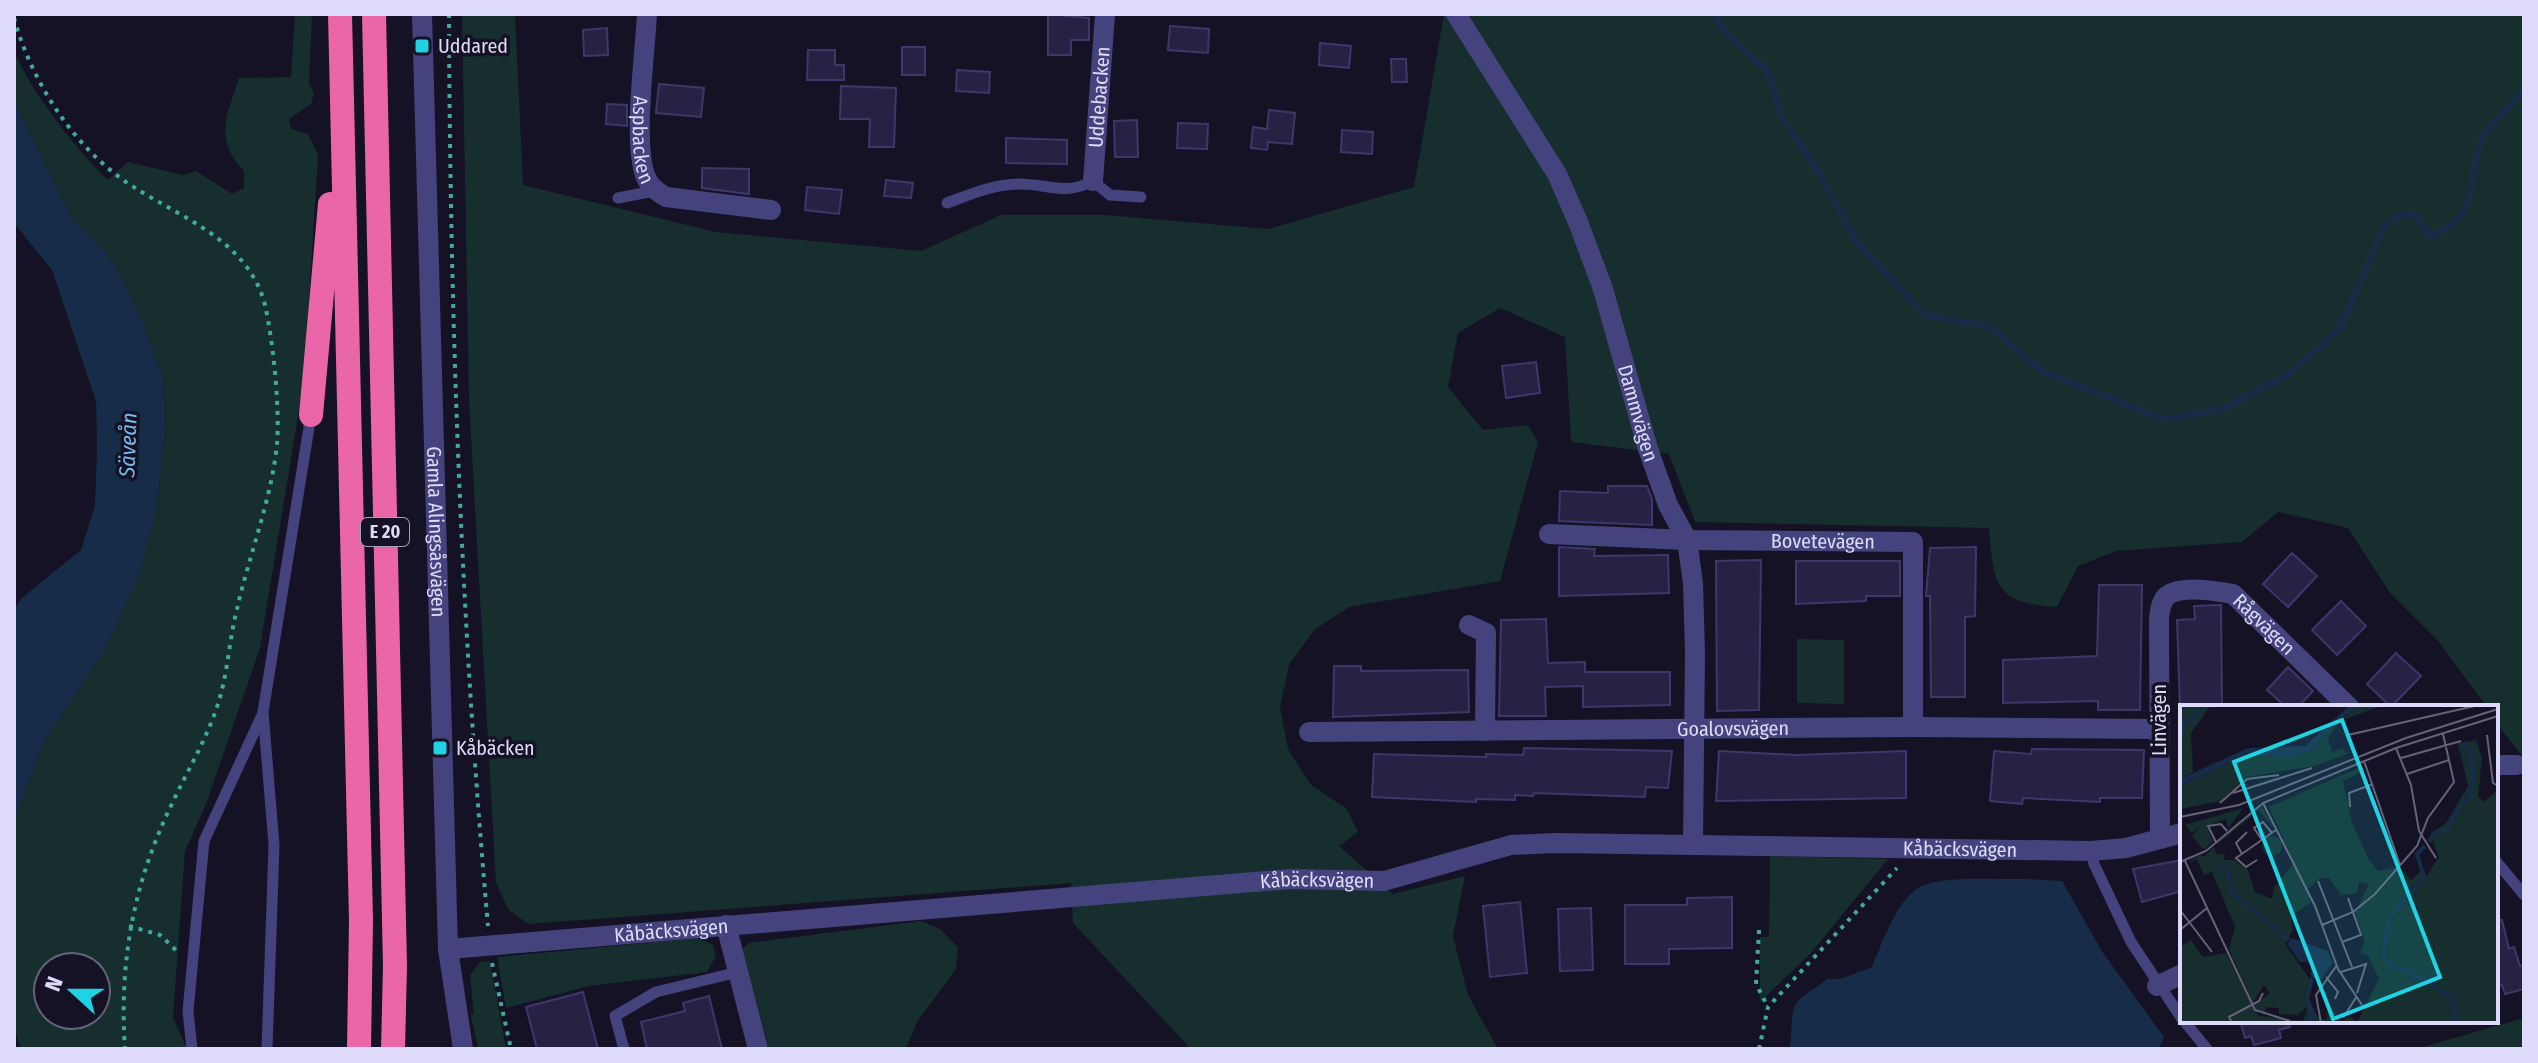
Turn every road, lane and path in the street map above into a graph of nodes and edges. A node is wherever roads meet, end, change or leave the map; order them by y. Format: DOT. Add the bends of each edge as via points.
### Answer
graph roads {
  1 [pos="338,14"];
  2 [pos="374,14"];
  3 [pos="422,14"];
  4 [pos="449,14"];
  5 [pos="647,14"];
  6 [pos="1105,14"];
  7 [pos="1456,14"];
  8 [pos="14,18"];
  9 [pos="1093,181"];
  10 [pos="654,191"];
  11 [pos="1141,197"];
  12 [pos="618,198"];
  13 [pos="947,203"];
  14 [pos="771,210"];
  15 [pos="311,415"];
  16 [pos="1549,534"];
  17 [pos="1687,540"];
  18 [pos="2162,602"];
  19 [pos="1469,625"];
  20 [pos="2347,705"];
  21 [pos="263,712"];
  22 [pos="1913,727"];
  23 [pos="1695,729"];
  24 [pos="2159,729"];
  25 [pos="1485,731"];
  26 [pos="1309,732"];
  27 [pos="2180,834"];
  28 [pos="2160,839"];
  29 [pos="1693,844"];
  30 [pos="1915,849"];
  31 [pos="2091,851"];
  32 [pos="2498,863"];
  33 [pos="2524,895"];
  34 [pos="726,925"];
  35 [pos="129,926"];
  36 [pos="1759,930"];
  37 [pos="489,945"];
  38 [pos="448,949"];
  39 [pos="192,965"];
  40 [pos="738,972"];
  41 [pos="2180,975"];
  42 [pos="2157,986"];
  43 [pos="1768,1007"];
  44 [pos="2180,1016"];
  45 [pos="2185,1023"];
  46 [pos="125,1049"];
  47 [pos="192,1049"];
  48 [pos="267,1049"];
  49 [pos="359,1049"];
  50 [pos="393,1049"];
  51 [pos="463,1049"];
  52 [pos="511,1049"];
  53 [pos="624,1049"];
  54 [pos="758,1049"];
  55 [pos="1759,1049"];
  56 [pos="2207,1049"];
  1 -- 15 [label="highway" via="330,207"];
  1 -- 49 [label="highway, E 20"];
  2 -- 50 [label="highway, E 20"];
  3 -- 38 [label="street, Gamla Alingsåsvägen"];
  4 -- 37 [label="path" via="449,187 461,512"];
  5 -- 10 [label="street, Aspbacken" via="643,165"];
  6 -- 9 [label="street, Uddebacken"];
  7 -- 17 [label="street, Dammvägen" via="1568,198 1603,289 1648,449"];
  8 -- 35 [label="path" via="32,70 92,154 116,176 196,220 237,257 264,304 272,358 277,444 219,701 145,866"];
  9 -- 11 [label="lane" via="1110,195"];
  9 -- 13 [label="lane" via="1075,190 1020,184 987,188"];
  10 -- 12 [label="lane"];
  10 -- 14 [label="street, Aspbacken" via="680,200"];
  15 -- 21 [label="lane"];
  16 -- 17 [label="street, Bovetevägen"];
  17 -- 22 [label="street, Bovetevägen" via="1913,542"];
  17 -- 23 [label="street, Dammvägen" via="1693,583"];
  18 -- 20 [label="street, Rågvägen" via="2177,591 2233,594"];
  18 -- 24 [label="street, Linvägen"];
  19 -- 25 [label="street" via="1486,633"];
  21 -- 39 [label="lane" via="204,841"];
  21 -- 48 [label="lane" via="274,845"];
  22 -- 23 [label="street, Goalovsvägen"];
  22 -- 24 [label="street, Goalovsvägen"];
  23 -- 25 [label="street, Goalovsvägen"];
  23 -- 29 [label="street, Dammvägen"];
  24 -- 28 [label="street, Linvägen"];
  25 -- 26 [label="street, Goalovsvägen"];
  27 -- 28 [label="street, Kåbäcksvägen"];
  28 -- 31 [label="street, Kåbäcksvägen"];
  29 -- 30 [label="street, Kåbäcksvägen"];
  29 -- 34 [label="street, Kåbäcksvägen" via="1511,845 1384,881 1291,879"];
  30 -- 31 [label="street, Kåbäcksvägen"];
  30 -- 43 [label="path"];
  31 -- 42 [label="lane"];
  32 -- 33 [label="lane"];
  34 -- 37 [label="street, Kåbäcksvägen"];
  34 -- 40 [label="street"];
  35 -- 39 [label="path" via="160,935"];
  35 -- 46 [label="path"];
  36 -- 43 [label="path" via="1756,984"];
  37 -- 38 [label="street, Kåbäcksvägen"];
  37 -- 52 [label="path"];
  38 -- 51 [label="street, Gamla Alingsåsvägen"];
  39 -- 47 [label="lane"];
  40 -- 53 [label="lane" via="656,992 615,1016"];
  40 -- 54 [label="street"];
  41 -- 42 [label="street"];
  42 -- 44 [label="lane"];
  43 -- 55 [label="path"];
  45 -- 56 [label="lane"];
}
